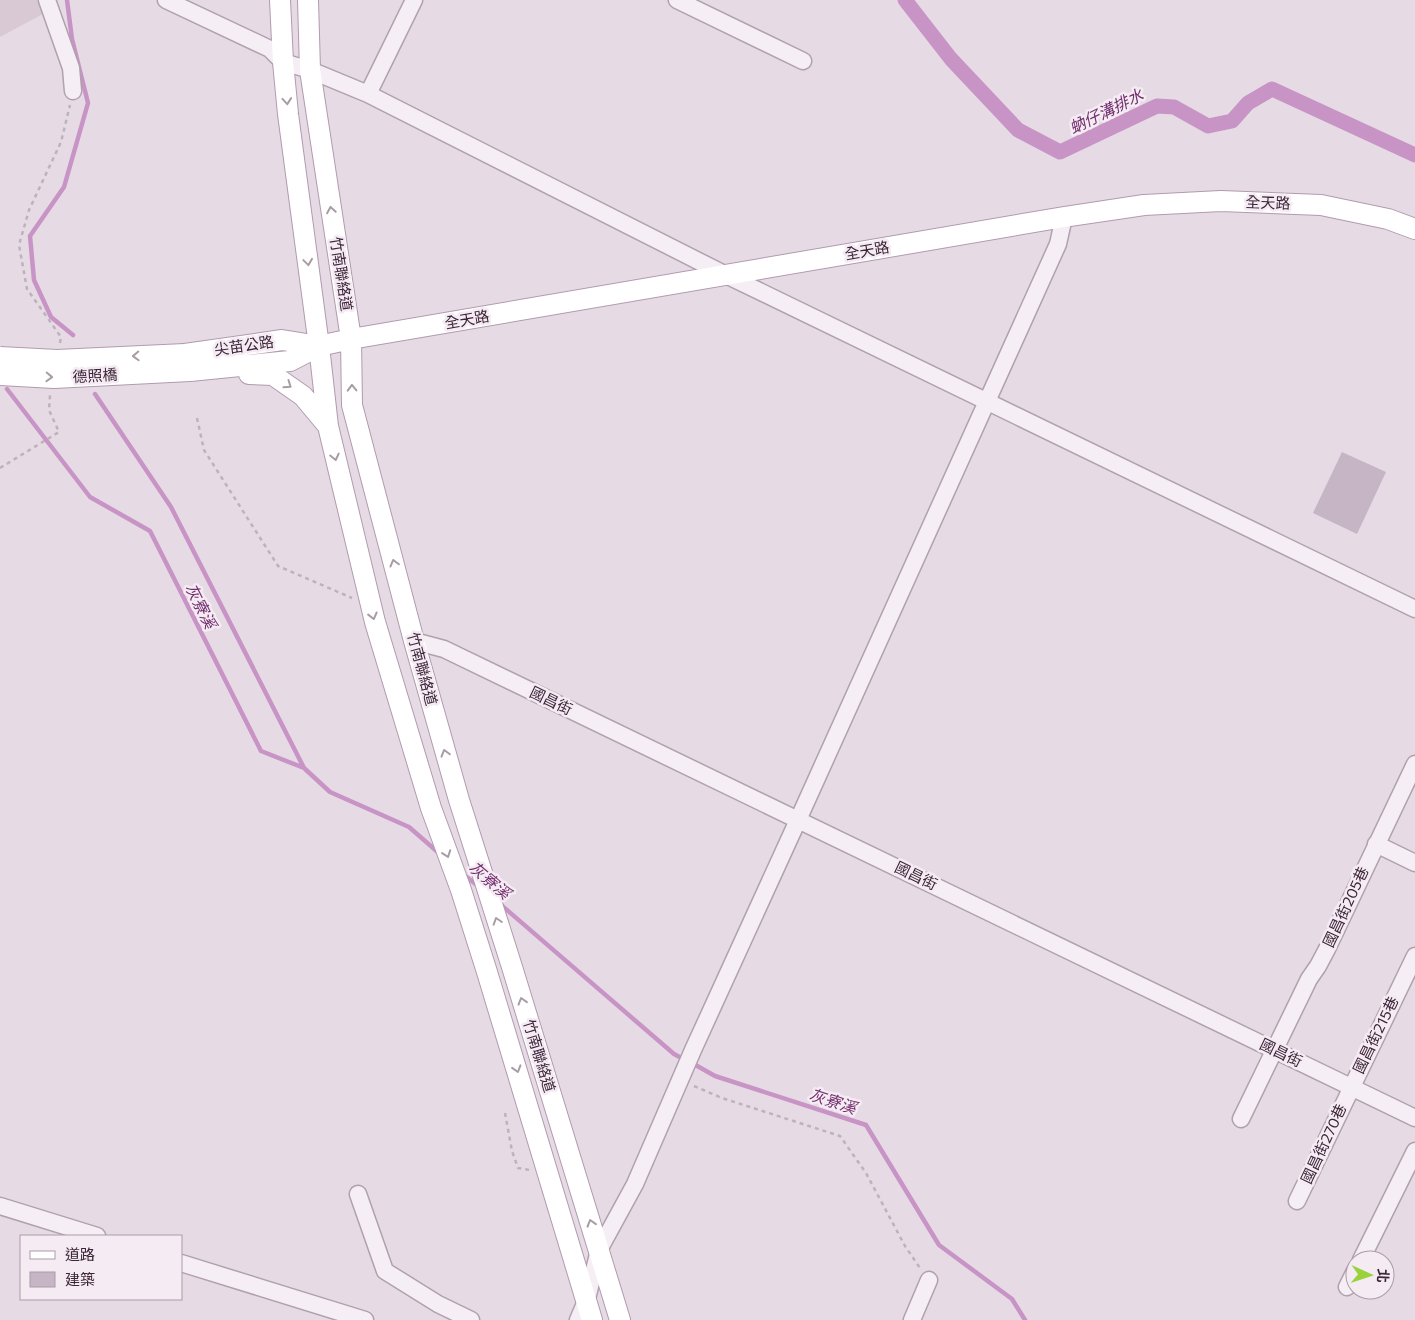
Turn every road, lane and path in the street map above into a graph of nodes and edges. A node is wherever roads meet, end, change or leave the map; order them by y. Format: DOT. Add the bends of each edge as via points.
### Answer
graph roads {
  1 [pos="47,0"];
  2 [pos="166,0"];
  3 [pos="280,0"];
  4 [pos="308,0"];
  5 [pos="414,0"];
  6 [pos="677,0"];
  7 [pos="803,61"];
  8 [pos="282,62"];
  9 [pos="310,70"];
  10 [pos="73,91"];
  11 [pos="368,94"];
  12 [pos="1064,217"];
  13 [pos="1415,229"];
  14 [pos="726,275"];
  15 [pos="351,340"];
  16 [pos="60,346"];
  17 [pos="319,346"];
  18 [pos="0,356"];
  19 [pos="187,363"];
  20 [pos="0,375"];
  21 [pos="52,388"];
  22 [pos="986,401"];
  23 [pos="197,418"];
  24 [pos="328,426"];
  25 [pos="0,468"];
  26 [pos="370,604"];
  27 [pos="1415,609"];
  28 [pos="414,642"];
  29 [pos="1415,764"];
  30 [pos="798,820"];
  31 [pos="1376,844"];
  32 [pos="1415,863"];
  33 [pos="1415,956"];
  34 [pos="1274,1050"];
  35 [pos="681,1080"];
  36 [pos="1351,1087"];
  37 [pos="505,1113"];
  38 [pos="1415,1118"];
  39 [pos="1241,1119"];
  40 [pos="1415,1151"];
  41 [pos="548,1170"];
  42 [pos="358,1194"];
  43 [pos="1298,1201"];
  44 [pos="0,1206"];
  45 [pos="94,1235"];
  46 [pos="600,1250"];
  47 [pos="1366,1250"];
  48 [pos="182,1262"];
  49 [pos="929,1280"];
  50 [pos="586,1298"];
  51 [pos="365,1320"];
  52 [pos="471,1320"];
  53 [pos="578,1320"];
  54 [pos="592,1320"];
  55 [pos="620,1320"];
  56 [pos="912,1320"];
  1 -- 10 [label="street" via="70,68"];
  2 -- 8 [label="street" via="270,49"];
  3 -- 8 [label="main road, 竹南聯絡道"];
  4 -- 9 [label="main road, 竹南聯絡道"];
  5 -- 11 [label="street"];
  6 -- 7 [label="street"];
  8 -- 9 [label="street"];
  8 -- 17 [label="main road, 竹南聯絡道, one-way"];
  9 -- 11 [label="street"];
  15 -- 9 [label="main road, 竹南聯絡道, one-way"];
  10 -- 16 [label="path" via="61,142 29,210 19,245 28,289 61,337"];
  11 -- 14 [label="street"];
  12 -- 13 [label="main road, 全天路" via="1144,205 1221,201 1321,205 1388,219"];
  12 -- 14 [label="main road, 全天路"];
  12 -- 22 [label="street" via="1058,244"];
  14 -- 15 [label="main road, 全天路"];
  14 -- 22 [label="street"];
  15 -- 17 [label="main road, 全天路"];
  28 -- 15 [label="main road, 竹南聯絡道, one-way" via="352,405"];
  17 -- 19 [label="main road, 尖苗公路" via="282,340"];
  17 -- 24 [label="main road, 竹南聯絡道"];
  19 -- 18 [label="main road, 德照橋, one-way, bridge"];
  20 -- 19 [label="main road, 德照橋, one-way, bridge" via="54,378"];
  19 -- 24 [label="main road, one-way" via="273,375 303,396"];
  21 -- 25 [label="path" via="50,410 59,432"];
  22 -- 27 [label="street"];
  22 -- 30 [label="street"];
  23 -- 26 [label="path" via="204,450 278,566"];
  24 -- 26 [label="main road, 竹南聯絡道, one-way"];
  26 -- 41 [label="main road, 竹南聯絡道, one-way" via="430,808 488,972"];
  28 -- 30 [label="street, 國昌街" via="444,650"];
  46 -- 28 [label="main road, 竹南聯絡道, one-way" via="458,800"];
  29 -- 31 [label="street, 國昌街205巷"];
  30 -- 34 [label="street, 國昌街"];
  30 -- 35 [label="street"];
  31 -- 32 [label="street"];
  31 -- 34 [label="street, 國昌街205巷" via="1327,949"];
  33 -- 36 [label="street, 國昌街215巷"];
  34 -- 36 [label="street, 國昌街"];
  34 -- 39 [label="street, 國昌街205巷"];
  35 -- 46 [label="street" via="635,1184"];
  35 -- 49 [label="path" via="722,1098 840,1136 866,1174 905,1246"];
  36 -- 38 [label="street, 國昌街"];
  36 -- 43 [label="street, 國昌街270巷"];
  37 -- 41 [label="path" via="518,1168 537,1172"];
  40 -- 47 [label="street"];
  41 -- 50 [label="main road, 竹南聯絡道"];
  42 -- 52 [label="street" via="385,1271"];
  44 -- 45 [label="street"];
  46 -- 50 [label="street"];
  46 -- 55 [label="main road, 竹南聯絡道"];
  48 -- 51 [label="street"];
  49 -- 56 [label="street"];
  50 -- 53 [label="street"];
  50 -- 54 [label="main road, 竹南聯絡道"];
}
